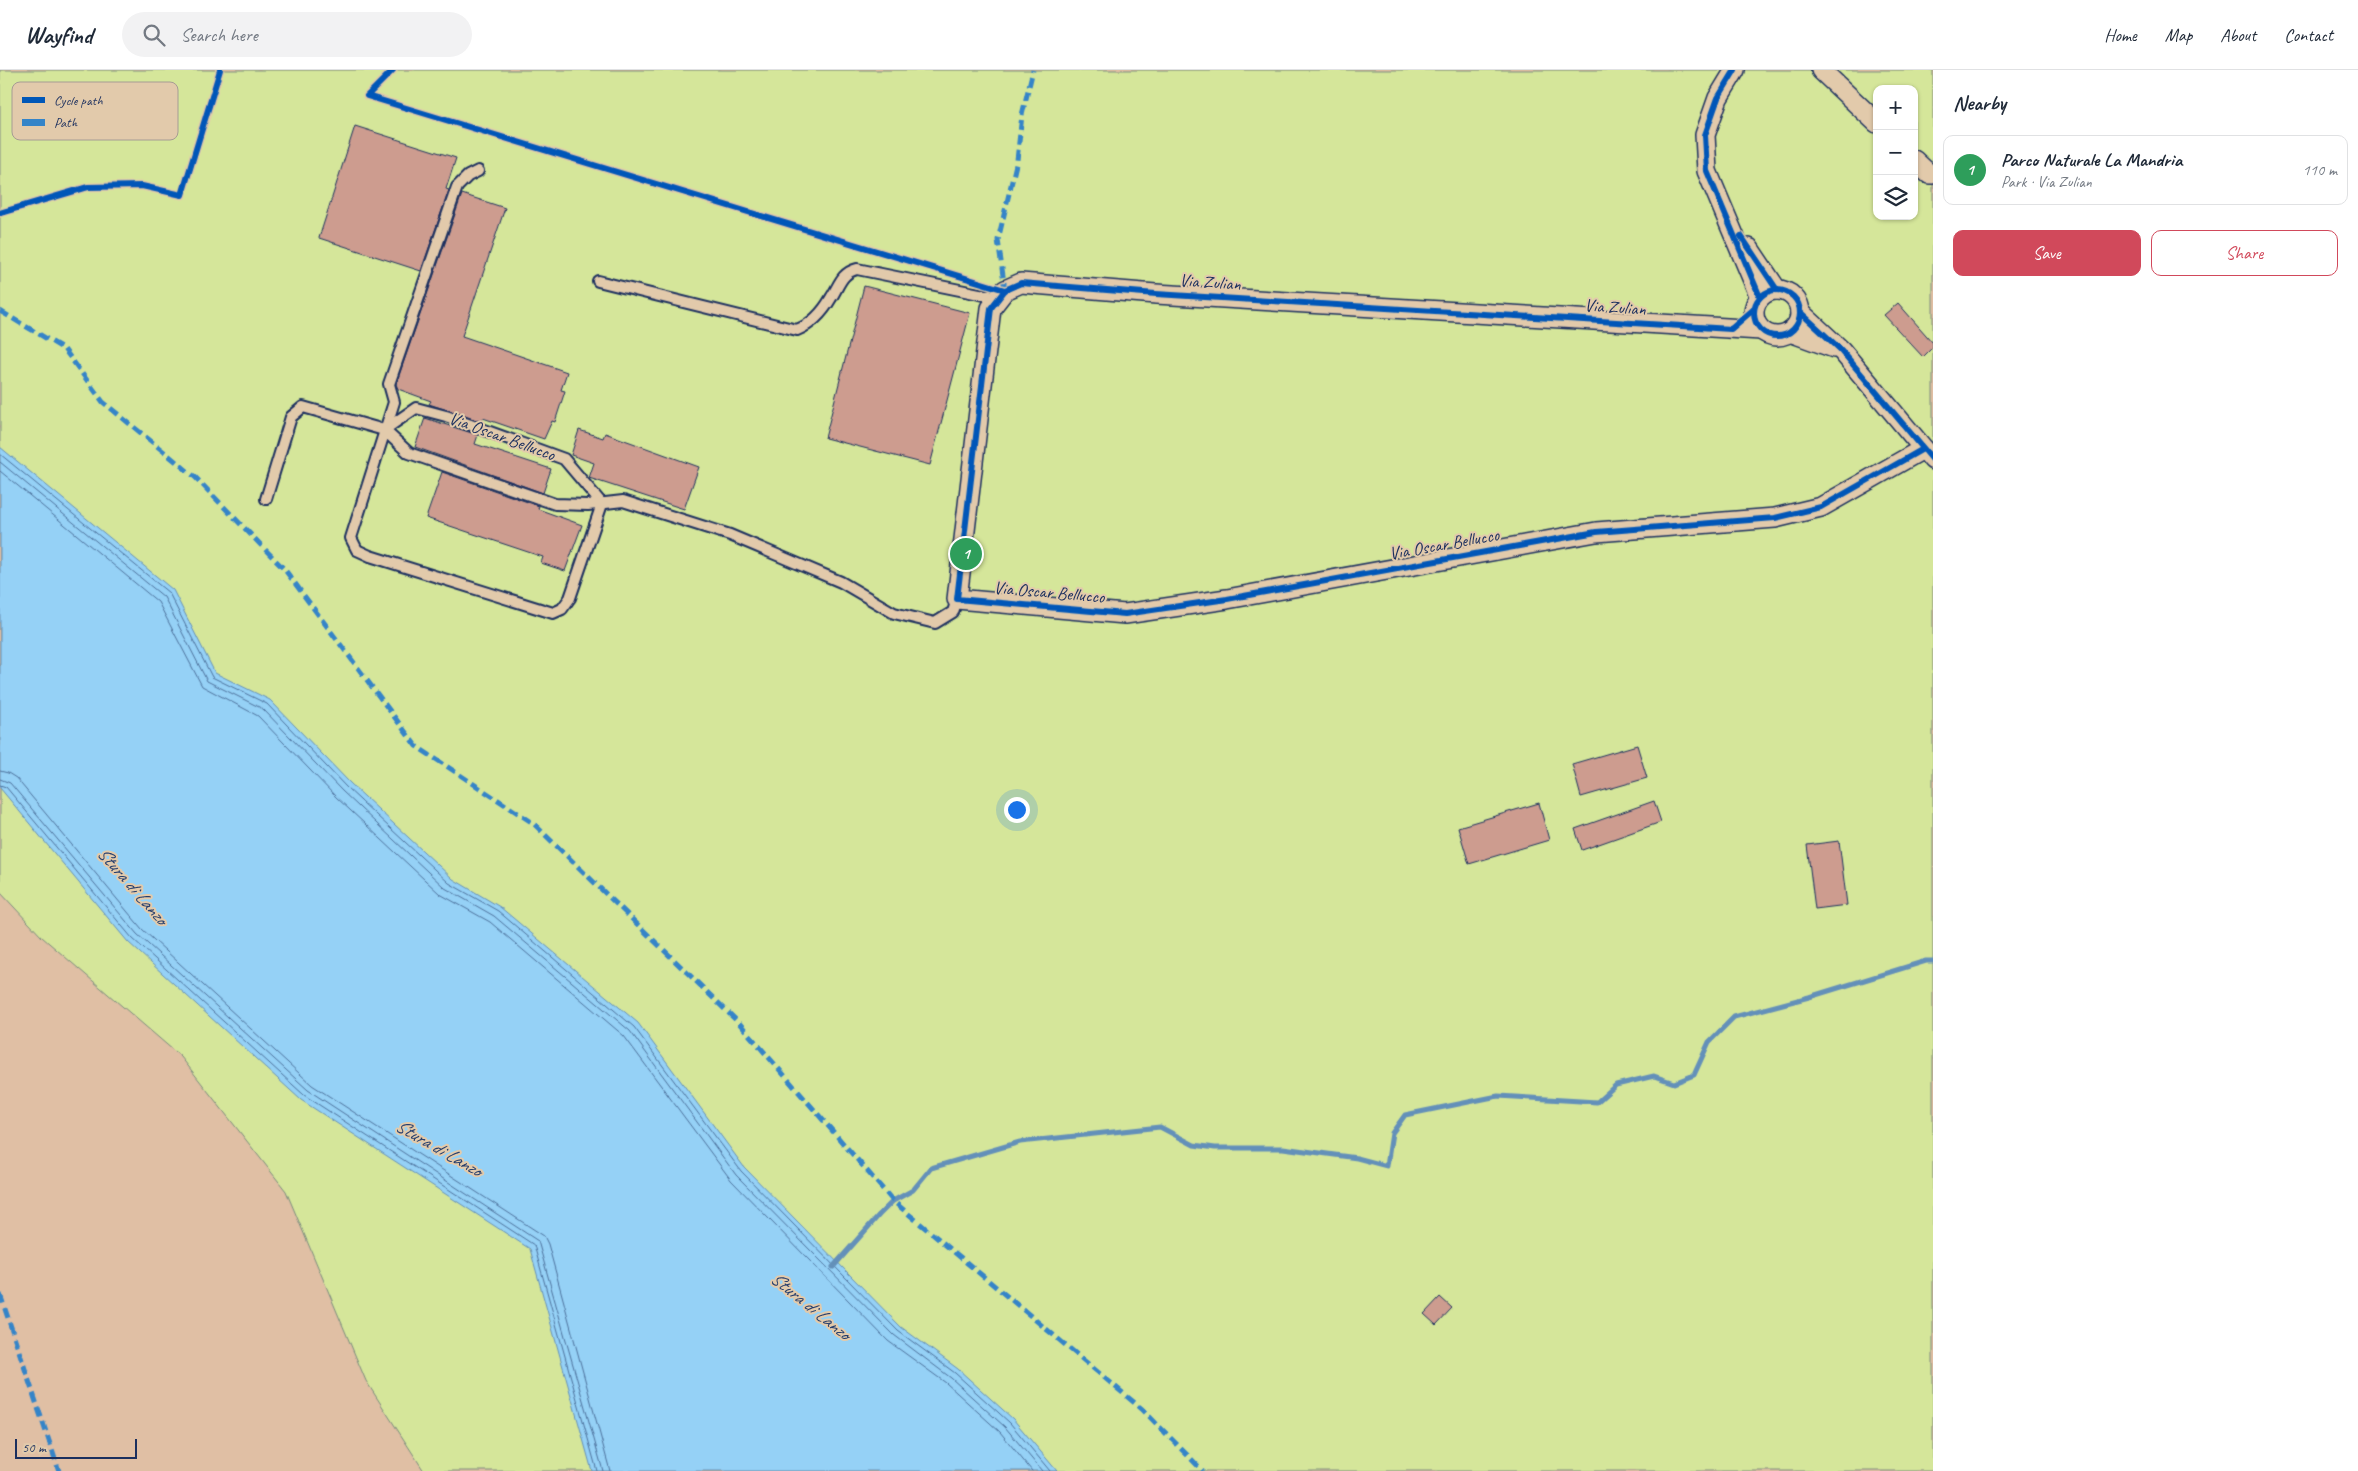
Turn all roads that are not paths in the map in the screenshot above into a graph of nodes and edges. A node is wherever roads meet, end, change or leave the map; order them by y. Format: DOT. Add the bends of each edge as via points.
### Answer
graph roads {
  1 [pos="1735,70"];
  2 [pos="1821,70"];
  3 [pos="1873,119"];
  4 [pos="1918,164"];
  5 [pos="478,171"];
  6 [pos="1933,174"];
  7 [pos="598,281"];
  8 [pos="999,298"];
  9 [pos="1764,299"];
  10 [pos="1800,312"];
  11 [pos="1731,329"];
  12 [pos="1761,330"];
  13 [pos="1790,332"];
  14 [pos="1841,350"];
  15 [pos="384,430"];
  16 [pos="1928,455"];
  17 [pos="266,499"];
  18 [pos="602,504"];
  19 [pos="957,599"];
  1 -- 9 [label="street" via="1718,98 1705,135 1707,171"];
  2 -- 3 [label="street"];
  4 -- 6 [label="street"];
  5 -- 15 [label="lane" via="457,188 389,384 394,402"];
  7 -- 8 [label="lane" via="797,330 810,325 831,299 841,278 850,270"];
  8 -- 11 [label="street, Via Zulian" via="1005,290 1021,283"];
  8 -- 19 [label="street" via="991,308"];
  9 -- 10 [label="street" via="1788,292 1797,300"];
  9 -- 11 [label="street"];
  9 -- 12 [label="street" via="1755,320"];
  10 -- 13 [label="street" via="1798,323"];
  10 -- 14 [label="street"];
  11 -- 12 [label="street, Via Zulian"];
  12 -- 13 [label="street" via="1780,336"];
  13 -- 14 [label="street"];
  14 -- 16 [label="street"];
  15 -- 17 [label="lane" via="303,407 291,416"];
  15 -- 18 [label="lane" via="409,453 555,504"];
  15 -- 18 [label="lane, Via Oscar Bellucco" via="416,408 446,416 564,459"];
  15 -- 18 [label="lane" via="351,538 358,550 370,556 553,613 562,609 570,598"];
  16 -- 19 [label="street, Via Oscar Bellucco" via="1821,507 1776,518 1596,532 1227,599 1125,614"];
  18 -- 19 [label="lane" via="623,502 730,535 841,582 894,613 919,620 935,623 952,612"];
}
